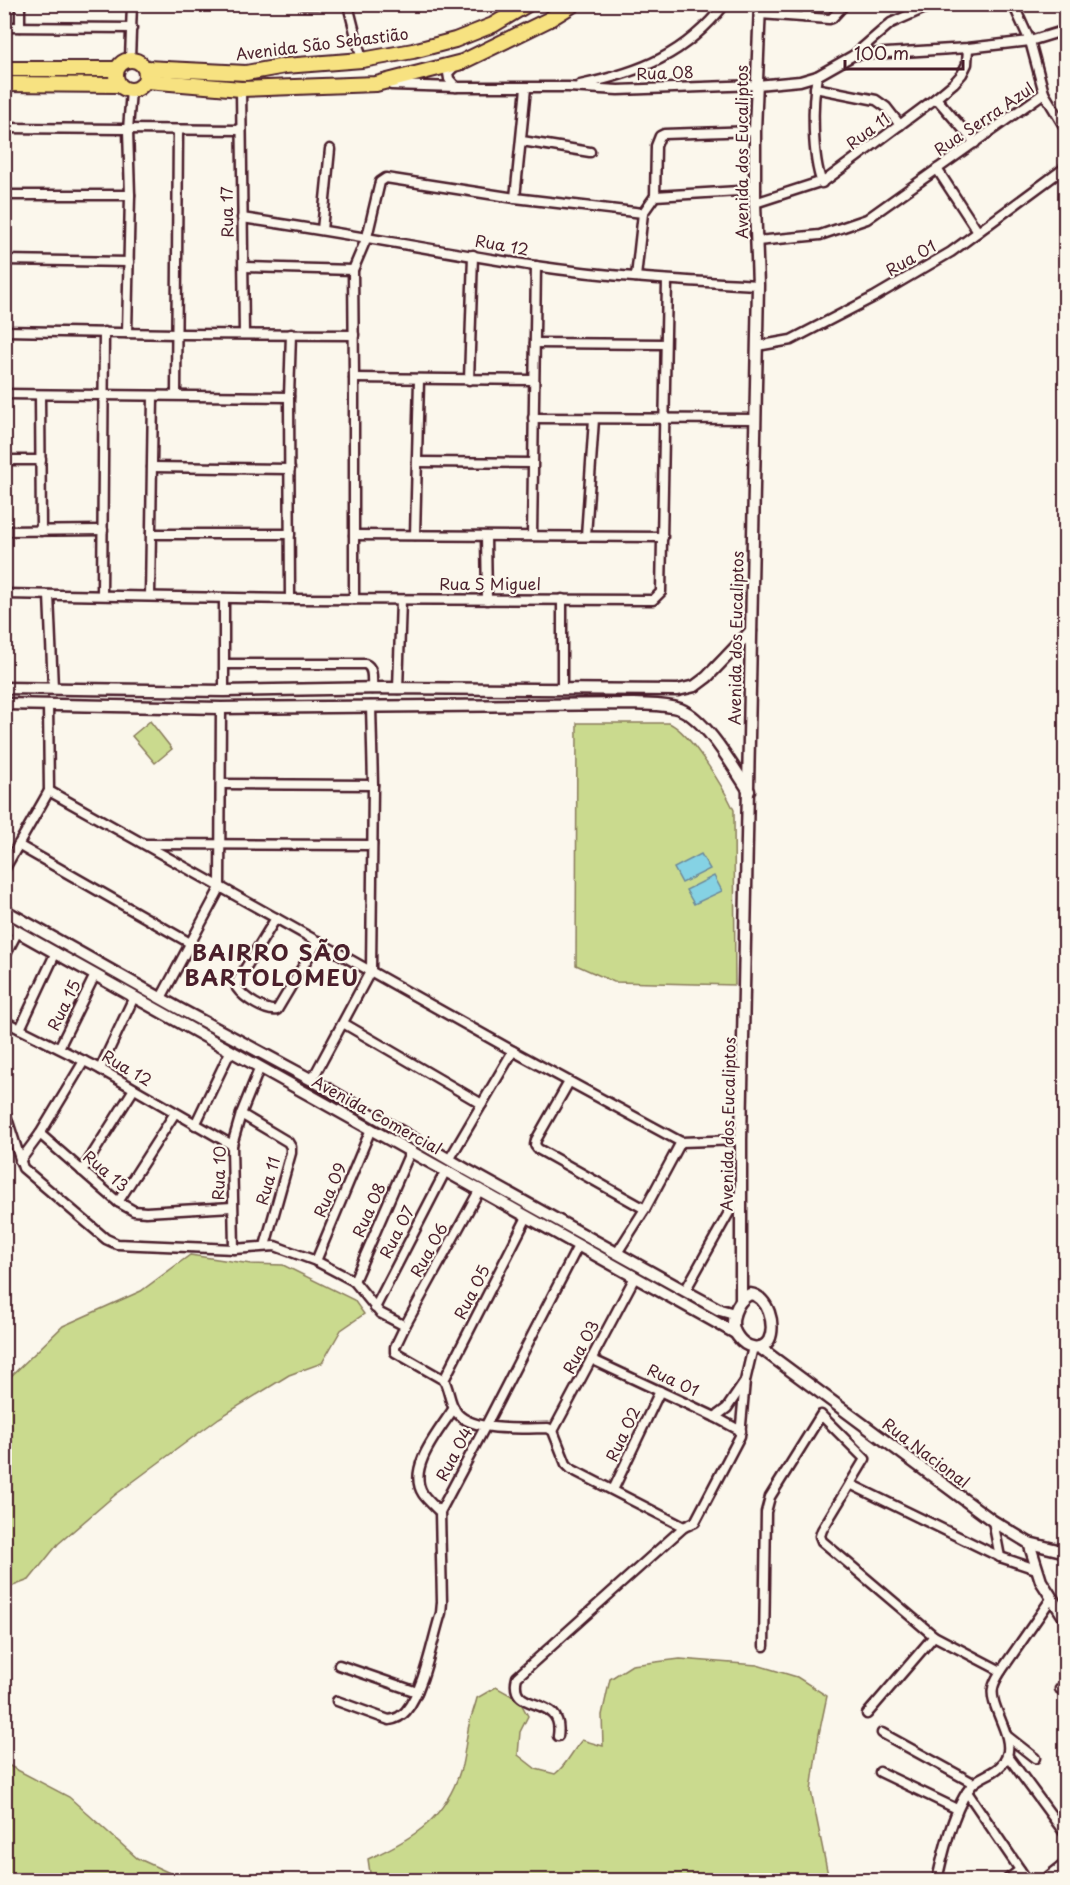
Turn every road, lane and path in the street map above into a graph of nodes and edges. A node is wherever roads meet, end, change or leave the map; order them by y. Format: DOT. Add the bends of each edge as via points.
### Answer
graph roads {
  1 [pos="20,4"];
  2 [pos="132,4"];
  3 [pos="302,4"];
  4 [pos="528,4"];
  5 [pos="549,4"];
  6 [pos="574,4"];
  7 [pos="725,4"];
  8 [pos="811,4"];
  9 [pos="845,4"];
  10 [pos="934,4"];
  11 [pos="1013,4"];
  12 [pos="349,5"];
  13 [pos="760,9"];
  14 [pos="805,17"];
  15 [pos="548,20"];
  16 [pos="4,27"];
  17 [pos="20,27"];
  18 [pos="132,28"];
  19 [pos="1065,30"];
  20 [pos="1030,41"];
  21 [pos="969,48"];
  22 [pos="854,55"];
  23 [pos="130,59"];
  24 [pos="362,60"];
  25 [pos="462,62"];
  26 [pos="4,69"];
  27 [pos="116,69"];
  28 [pos="146,75"];
  29 [pos="817,76"];
  30 [pos="616,77"];
  31 [pos="4,84"];
  32 [pos="376,84"];
  33 [pos="756,85"];
  34 [pos="125,87"];
  35 [pos="456,87"];
  36 [pos="568,87"];
  37 [pos="526,88"];
  38 [pos="815,88"];
  39 [pos="241,89"];
  40 [pos="618,90"];
  41 [pos="1044,93"];
  42 [pos="936,98"];
  43 [pos="900,125"];
  44 [pos="4,128"];
  45 [pos="1065,128"];
  46 [pos="128,130"];
  47 [pos="178,130"];
  48 [pos="241,130"];
  49 [pos="755,131"];
  50 [pos="522,141"];
  51 [pos="975,143"];
  52 [pos="330,149"];
  53 [pos="590,152"];
  54 [pos="1065,167"];
  55 [pos="937,169"];
  56 [pos="822,183"];
  57 [pos="756,190"];
  58 [pos="4,195"];
  59 [pos="130,195"];
  60 [pos="655,196"];
  61 [pos="515,198"];
  62 [pos="755,203"];
  63 [pos="643,213"];
  64 [pos="242,218"];
  65 [pos="322,230"];
  66 [pos="978,232"];
  67 [pos="367,237"];
  68 [pos="756,241"];
  69 [pos="474,255"];
  70 [pos="4,260"];
  71 [pos="129,262"];
  72 [pos="536,266"];
  73 [pos="244,267"];
  74 [pos="352,270"];
  75 [pos="636,278"];
  76 [pos="667,280"];
  77 [pos="758,285"];
  78 [pos="4,331"];
  79 [pos="104,332"];
  80 [pos="127,333"];
  81 [pos="177,334"];
  82 [pos="243,334"];
  83 [pos="291,334"];
  84 [pos="354,335"];
  85 [pos="535,343"];
  86 [pos="666,344"];
  87 [pos="757,346"];
  88 [pos="354,378"];
  89 [pos="419,380"];
  90 [pos="469,380"];
  91 [pos="533,380"];
  92 [pos="4,394"];
  93 [pos="40,395"];
  94 [pos="176,395"];
  95 [pos="104,396"];
  96 [pos="153,396"];
  97 [pos="289,397"];
  98 [pos="533,418"];
  99 [pos="665,418"];
  100 [pos="594,419"];
  101 [pos="754,419"];
  102 [pos="4,460"];
  103 [pos="41,460"];
  104 [pos="417,462"];
  105 [pos="532,462"];
  106 [pos="152,467"];
  107 [pos="290,469"];
  108 [pos="4,531"];
  109 [pos="41,531"];
  110 [pos="103,531"];
  111 [pos="152,534"];
  112 [pos="290,534"];
  113 [pos="415,534"];
  114 [pos="354,535"];
  115 [pos="532,536"];
  116 [pos="586,536"];
  117 [pos="486,537"];
  118 [pos="663,537"];
  119 [pos="4,594"];
  120 [pos="102,595"];
  121 [pos="49,596"];
  122 [pos="150,596"];
  123 [pos="224,598"];
  124 [pos="290,599"];
  125 [pos="354,599"];
  126 [pos="562,599"];
  127 [pos="401,600"];
  128 [pos="487,600"];
  129 [pos="751,631"];
  130 [pos="225,664"];
  131 [pos="4,688"];
  132 [pos="53,688"];
  133 [pos="378,688"];
  134 [pos="398,688"];
  135 [pos="562,689"];
  136 [pos="634,690"];
  137 [pos="224,691"];
  138 [pos="48,704"];
  139 [pos="634,704"];
  140 [pos="4,705"];
  141 [pos="371,706"];
  142 [pos="384,706"];
  143 [pos="221,708"];
  144 [pos="222,784"];
  145 [pos="373,785"];
  146 [pos="50,791"];
  147 [pos="749,791"];
  148 [pos="144,844"];
  149 [pos="18,845"];
  150 [pos="221,845"];
  151 [pos="372,845"];
  152 [pos="4,870"];
  153 [pos="220,888"];
  154 [pos="4,910"];
  155 [pos="276,918"];
  156 [pos="4,924"];
  157 [pos="18,932"];
  158 [pos="318,941"];
  159 [pos="190,943"];
  160 [pos="56,952"];
  161 [pos="4,958"];
  162 [pos="371,970"];
  163 [pos="95,975"];
  164 [pos="121,976"];
  165 [pos="115,986"];
  166 [pos="134,997"];
  167 [pos="161,998"];
  168 [pos="178,1008"];
  169 [pos="172,1019"];
  170 [pos="4,1021"];
  171 [pos="343,1023"];
  172 [pos="20,1029"];
  173 [pos="59,1048"];
  174 [pos="513,1051"];
  175 [pos="230,1052"];
  176 [pos="84,1061"];
  177 [pos="261,1067"];
  178 [pos="100,1069"];
  179 [pos="312,1080"];
  180 [pos="569,1082"];
  181 [pos="134,1089"];
  182 [pos="482,1104"];
  183 [pos="4,1109"];
  184 [pos="175,1113"];
  185 [pos="242,1114"];
  186 [pos="195,1125"];
  187 [pos="371,1129"];
  188 [pos="39,1134"];
  189 [pos="741,1140"];
  190 [pos="681,1142"];
  191 [pos="232,1145"];
  192 [pos="411,1150"];
  193 [pos="428,1153"];
  194 [pos="20,1161"];
  195 [pos="448,1165"];
  196 [pos="82,1171"];
  197 [pos="465,1175"];
  198 [pos="742,1188"];
  199 [pos="480,1189"];
  200 [pos="118,1202"];
  201 [pos="232,1207"];
  202 [pos="645,1209"];
  203 [pos="527,1217"];
  204 [pos="265,1246"];
  205 [pos="578,1246"];
  206 [pos="234,1249"];
  207 [pos="617,1254"];
  208 [pos="316,1261"];
  209 [pos="741,1271"];
  210 [pos="635,1277"];
  211 [pos="354,1281"];
  212 [pos="685,1291"];
  213 [pos="758,1295"];
  214 [pos="741,1300"];
  215 [pos="375,1308"];
  216 [pos="734,1314"];
  217 [pos="405,1326"];
  218 [pos="735,1333"];
  219 [pos="769,1339"];
  220 [pos="756,1347"];
  221 [pos="591,1359"];
  222 [pos="777,1361"];
  223 [pos="444,1380"];
  224 [pos="745,1381"];
  225 [pos="660,1391"];
  226 [pos="454,1408"];
  227 [pos="715,1417"];
  228 [pos="485,1427"];
  229 [pos="553,1431"];
  230 [pos="741,1431"];
  231 [pos="850,1484"];
  232 [pos="613,1490"];
  233 [pos="440,1512"];
  234 [pos="993,1521"];
  235 [pos="684,1527"];
  236 [pos="1029,1543"];
  237 [pos="1065,1552"];
  238 [pos="1000,1557"];
  239 [pos="1036,1569"];
  240 [pos="1052,1599"];
  241 [pos="1065,1620"];
  242 [pos="934,1636"];
  243 [pos="764,1646"];
  244 [pos="339,1665"];
  245 [pos="1001,1671"];
  246 [pos="417,1692"];
  247 [pos="337,1701"];
  248 [pos="867,1714"];
  249 [pos="882,1732"];
  250 [pos="558,1736"];
  251 [pos="1006,1736"];
  252 [pos="1007,1755"];
  253 [pos="1035,1758"];
  254 [pos="880,1772"];
  255 [pos="973,1783"];
  256 [pos="967,1792"];
  257 [pos="957,1809"];
  258 [pos="1065,1836"];
  259 [pos="1065,1863"];
  260 [pos="1020,1870"];
  261 [pos="937,1881"];
  262 [pos="1007,1881"];
  263 [pos="1027,1881"];
  264 [pos="1044,1881"];
  1 -- 17 [label="street"];
  2 -- 18 [label="street"];
  3 -- 12 [label="street"];
  4 -- 24 [label="main road, Avenida São Sebastião" via="493,25 455,40"];
  5 -- 15 [label="main road"];
  6 -- 15 [label="main road"];
  7 -- 30 [label="street" via="705,29 683,46 660,60"];
  8 -- 14 [label="street"];
  9 -- 14 [label="street" via="829,19"];
  10 -- 22 [label="street, Rua 08" via="891,23"];
  11 -- 20 [label="street"];
  12 -- 24 [label="street"];
  13 -- 14 [label="street"];
  13 -- 33 [label="street, Avenida dos Eucaliptos"];
  15 -- 25 [label="main road"];
  16 -- 17 [label="street"];
  17 -- 18 [label="street"];
  18 -- 23 [label="street"];
  19 -- 20 [label="street"];
  20 -- 21 [label="street"];
  20 -- 41 [label="street"];
  21 -- 22 [label="street"];
  21 -- 42 [label="street, Rua 11" via="962,74"];
  22 -- 29 [label="street, Rua 08"];
  23 -- 27 [label="main road"];
  23 -- 28 [label="main road" via="138,62"];
  24 -- 28 [label="main road, Avenida São Sebastião" via="246,73"];
  25 -- 32 [label="main road"];
  25 -- 35 [label="street" via="448,73"];
  26 -- 27 [label="main road"];
  27 -- 34 [label="main road" via="115,80"];
  28 -- 34 [label="main road" via="140,87"];
  28 -- 39 [label="main road"];
  29 -- 33 [label="street, Rua 08"];
  29 -- 38 [label="street"];
  30 -- 36 [label="street"];
  30 -- 40 [label="street"];
  31 -- 34 [label="main road"];
  32 -- 35 [label="street, Rua 08"];
  32 -- 39 [label="main road"];
  33 -- 40 [label="street, Rua 08"];
  33 -- 49 [label="street, Avenida dos Eucaliptos"];
  34 -- 46 [label="street"];
  35 -- 37 [label="street, Rua 08"];
  36 -- 37 [label="street, Rua 08"];
  36 -- 40 [label="street, Rua 08"];
  37 -- 50 [label="street"];
  38 -- 43 [label="street" via="876,100"];
  38 -- 56 [label="street" via="817,165"];
  39 -- 48 [label="street, Rua 17"];
  41 -- 45 [label="street, Rua Serra Azul"];
  41 -- 51 [label="street, Rua Serra Azul"];
  42 -- 43 [label="street, Rua 11"];
  42 -- 51 [label="street"];
  43 -- 56 [label="street, Rua 11"];
  44 -- 46 [label="street"];
  46 -- 47 [label="street"];
  46 -- 59 [label="street"];
  47 -- 48 [label="street"];
  47 -- 81 [label="street"];
  48 -- 64 [label="street, Rua 17"];
  49 -- 57 [label="street, Avenida dos Eucaliptos"];
  49 -- 60 [label="street" via="660,136"];
  50 -- 53 [label="street"];
  50 -- 61 [label="street"];
  51 -- 55 [label="street, Rua Serra Azul"];
  52 -- 65 [label="street"];
  54 -- 66 [label="street, Rua 01"];
  55 -- 66 [label="street, Rua Serra Azul"];
  55 -- 68 [label="street, Rua Serra Azul" via="867,219 820,235"];
  56 -- 62 [label="street, Rua 11"];
  57 -- 60 [label="street"];
  57 -- 62 [label="street, Avenida dos Eucaliptos"];
  58 -- 59 [label="street"];
  59 -- 71 [label="street"];
  60 -- 63 [label="street"];
  61 -- 63 [label="street"];
  61 -- 67 [label="street" via="382,179"];
  62 -- 68 [label="street, Avenida dos Eucaliptos"];
  63 -- 75 [label="street"];
  64 -- 65 [label="street, Rua 12"];
  64 -- 73 [label="street, Rua 17"];
  65 -- 67 [label="street, Rua 12"];
  66 -- 87 [label="street, Rua 01" via="951,252 791,340"];
  67 -- 69 [label="street, Rua 12"];
  67 -- 74 [label="street"];
  68 -- 77 [label="street, Avenida dos Eucaliptos"];
  69 -- 72 [label="street, Rua 12"];
  69 -- 90 [label="street"];
  70 -- 71 [label="street"];
  71 -- 80 [label="street"];
  72 -- 75 [label="street, Rua 12"];
  72 -- 85 [label="street"];
  73 -- 74 [label="street"];
  73 -- 82 [label="street, Rua 17"];
  74 -- 84 [label="street"];
  75 -- 76 [label="street, Rua 12"];
  76 -- 77 [label="street, Rua 12"];
  76 -- 86 [label="street, Rua S Miguel"];
  77 -- 87 [label="street, Avenida dos Eucaliptos"];
  78 -- 79 [label="street"];
  79 -- 80 [label="street"];
  79 -- 95 [label="street"];
  80 -- 81 [label="street"];
  81 -- 82 [label="street"];
  81 -- 94 [label="street"];
  82 -- 83 [label="street"];
  83 -- 84 [label="street"];
  83 -- 97 [label="street"];
  84 -- 88 [label="street"];
  85 -- 86 [label="street"];
  85 -- 91 [label="street"];
  86 -- 99 [label="street, Rua S Miguel"];
  87 -- 101 [label="street, Avenida dos Eucaliptos"];
  88 -- 89 [label="street"];
  88 -- 114 [label="street"];
  89 -- 90 [label="street"];
  89 -- 104 [label="street"];
  90 -- 91 [label="street"];
  91 -- 98 [label="street"];
  92 -- 93 [label="street"];
  93 -- 95 [label="street"];
  93 -- 103 [label="street"];
  94 -- 96 [label="street"];
  94 -- 97 [label="street"];
  95 -- 96 [label="street"];
  95 -- 110 [label="street"];
  96 -- 106 [label="street"];
  97 -- 107 [label="street"];
  98 -- 100 [label="street"];
  98 -- 105 [label="street"];
  99 -- 100 [label="street"];
  99 -- 101 [label="street"];
  99 -- 118 [label="street, Rua S Miguel"];
  100 -- 116 [label="street"];
  101 -- 129 [label="street, Avenida dos Eucaliptos"];
  102 -- 103 [label="street"];
  103 -- 109 [label="street"];
  104 -- 105 [label="street"];
  104 -- 113 [label="street"];
  105 -- 115 [label="street"];
  106 -- 107 [label="street"];
  106 -- 111 [label="street"];
  107 -- 112 [label="street"];
  108 -- 109 [label="street"];
  109 -- 110 [label="street"];
  110 -- 120 [label="street"];
  111 -- 112 [label="street"];
  111 -- 122 [label="street"];
  112 -- 124 [label="street"];
  113 -- 114 [label="street"];
  113 -- 117 [label="street"];
  114 -- 125 [label="street"];
  115 -- 116 [label="street"];
  115 -- 117 [label="street"];
  116 -- 118 [label="street"];
  117 -- 128 [label="street"];
  118 -- 126 [label="street, Rua S Miguel" via="661,592 653,600"];
  119 -- 121 [label="street, Rua S Miguel"];
  120 -- 121 [label="street, Rua S Miguel"];
  120 -- 122 [label="street, Rua S Miguel"];
  121 -- 132 [label="street"];
  122 -- 123 [label="street, Rua S Miguel"];
  123 -- 124 [label="street, Rua S Miguel"];
  123 -- 130 [label="street"];
  124 -- 125 [label="street, Rua S Miguel"];
  125 -- 127 [label="street, Rua S Miguel"];
  126 -- 128 [label="street, Rua S Miguel"];
  126 -- 135 [label="street"];
  127 -- 128 [label="street, Rua S Miguel"];
  127 -- 134 [label="street"];
  129 -- 136 [label="street" via="695,686"];
  129 -- 147 [label="street, Avenida dos Eucaliptos"];
  130 -- 133 [label="street" via="365,664 369,665"];
  130 -- 137 [label="street"];
  131 -- 132 [label="street"];
  132 -- 137 [label="street"];
  133 -- 134 [label="street"];
  133 -- 137 [label="street"];
  133 -- 142 [label="street"];
  134 -- 135 [label="street"];
  135 -- 136 [label="street"];
  136 -- 139 [label="street"];
  138 -- 140 [label="street"];
  138 -- 143 [label="street"];
  138 -- 146 [label="street"];
  139 -- 142 [label="street"];
  139 -- 147 [label="street" via="665,706 695,717"];
  141 -- 142 [label="street"];
  141 -- 143 [label="street"];
  141 -- 145 [label="street"];
  143 -- 144 [label="street"];
  144 -- 145 [label="street"];
  144 -- 150 [label="street"];
  145 -- 151 [label="street"];
  146 -- 148 [label="street"];
  146 -- 149 [label="street"];
  147 -- 189 [label="street, Avenida dos Eucaliptos"];
  148 -- 150 [label="street"];
  148 -- 153 [label="street"];
  149 -- 152 [label="street"];
  149 -- 159 [label="street"];
  150 -- 151 [label="street"];
  150 -- 153 [label="street"];
  151 -- 162 [label="street"];
  153 -- 155 [label="street"];
  153 -- 159 [label="street"];
  154 -- 164 [label="street, Avenida Comercial"];
  155 -- 158 [label="street"];
  155 -- 158 [label="street" via="237,982 241,993 272,1011 277,1010"];
  156 -- 157 [label="street, Avenida Comercial"];
  157 -- 160 [label="street, Avenida Comercial"];
  157 -- 161 [label="street"];
  158 -- 162 [label="street"];
  159 -- 167 [label="street"];
  160 -- 163 [label="street, Avenida Comercial"];
  160 -- 172 [label="street"];
  162 -- 171 [label="street"];
  162 -- 174 [label="street"];
  163 -- 165 [label="street, Avenida Comercial"];
  163 -- 173 [label="street, Rua 15"];
  164 -- 165 [label="street"];
  164 -- 167 [label="street, Avenida Comercial"];
  165 -- 166 [label="street, Avenida Comercial"];
  166 -- 169 [label="street, Avenida Comercial"];
  166 -- 178 [label="street"];
  167 -- 168 [label="street, Avenida Comercial"];
  168 -- 169 [label="street"];
  168 -- 179 [label="street, Avenida Comercial"];
  169 -- 175 [label="street, Avenida Comercial"];
  170 -- 172 [label="street, Rua 12"];
  171 -- 179 [label="street"];
  171 -- 182 [label="street"];
  172 -- 173 [label="street, Rua 12"];
  173 -- 176 [label="street, Rua 12"];
  174 -- 180 [label="street"];
  174 -- 182 [label="street, Rua 07"];
  175 -- 177 [label="street, Avenida Comercial"];
  175 -- 186 [label="street"];
  176 -- 178 [label="street, Rua 12"];
  176 -- 188 [label="street"];
  177 -- 185 [label="street, Rua 10"];
  177 -- 187 [label="street, Avenida Comercial"];
  178 -- 181 [label="street, Rua 12"];
  179 -- 193 [label="street, Avenida Comercial"];
  180 -- 190 [label="street"];
  180 -- 202 [label="street" via="535,1145"];
  181 -- 184 [label="street, Rua 12"];
  181 -- 196 [label="street"];
  182 -- 195 [label="street, Rua 07"];
  183 -- 194 [label="street"];
  184 -- 186 [label="street, Rua 12"];
  184 -- 200 [label="street"];
  185 -- 191 [label="street, Rua 10"];
  185 -- 204 [label="street, Rua 11" via="291,1147"];
  186 -- 191 [label="street, Rua 12"];
  187 -- 192 [label="street, Avenida Comercial"];
  187 -- 208 [label="street, Rua 09"];
  188 -- 194 [label="street"];
  188 -- 196 [label="street, Rua 13"];
  189 -- 190 [label="street"];
  189 -- 198 [label="street, Avenida dos Eucaliptos"];
  190 -- 202 [label="street"];
  191 -- 201 [label="street, Rua 10"];
  192 -- 193 [label="street, Avenida Comercial"];
  192 -- 211 [label="street, Rua 08"];
  193 -- 195 [label="street, Avenida Comercial"];
  194 -- 206 [label="street" via="47,1190 105,1239 117,1244"];
  195 -- 197 [label="street, Avenida Comercial"];
  195 -- 215 [label="street, Rua 07"];
  196 -- 200 [label="street, Rua 13"];
  197 -- 199 [label="street, Avenida Comercial"];
  197 -- 207 [label="street, Avenida Comercial"];
  198 -- 209 [label="street, Avenida dos Eucaliptos"];
  198 -- 212 [label="street"];
  199 -- 203 [label="street, Avenida Comercial"];
  199 -- 217 [label="street, Rua 06"];
  200 -- 201 [label="street, Rua 13" via="134,1211 146,1212"];
  201 -- 206 [label="street, Rua 10"];
  202 -- 207 [label="street"];
  203 -- 205 [label="street, Avenida Comercial"];
  203 -- 223 [label="street, Rua 05"];
  204 -- 206 [label="street"];
  204 -- 208 [label="street"];
  205 -- 210 [label="street, Avenida Comercial"];
  205 -- 228 [label="street, Rua 04"];
  207 -- 212 [label="street, Avenida Comercial"];
  208 -- 211 [label="street"];
  209 -- 213 [label="street"];
  209 -- 214 [label="street, Avenida dos Eucaliptos"];
  210 -- 218 [label="street, Avenida Comercial"];
  210 -- 221 [label="street, Rua 03"];
  211 -- 215 [label="street"];
  212 -- 216 [label="street, Avenida Comercial"];
  213 -- 214 [label="street" via="750,1294"];
  213 -- 219 [label="street" via="769,1314"];
  214 -- 216 [label="street"];
  215 -- 217 [label="street"];
  216 -- 218 [label="street"];
  217 -- 223 [label="street, Rua 06" via="395,1352"];
  218 -- 220 [label="street" via="744,1344"];
  219 -- 220 [label="street"];
  219 -- 222 [label="street"];
  220 -- 222 [label="street, Rua Nacional"];
  220 -- 224 [label="street"];
  221 -- 225 [label="street, Rua 01"];
  221 -- 229 [label="street, Rua 03"];
  222 -- 234 [label="street, Rua Nacional"];
  223 -- 226 [label="street"];
  224 -- 227 [label="street" via="727,1408"];
  224 -- 230 [label="street"];
  225 -- 227 [label="street, Rua 01"];
  225 -- 232 [label="street, Rua 02"];
  226 -- 228 [label="street" via="461,1417"];
  226 -- 233 [label="street" via="423,1456 419,1469 423,1494"];
  227 -- 230 [label="street, Rua 01"];
  228 -- 229 [label="street"];
  228 -- 233 [label="street, Rua 04"];
  229 -- 232 [label="street" via="566,1464"];
  230 -- 235 [label="street" via="695,1522"];
  231 -- 238 [label="street"];
  231 -- 242 [label="street" via="822,1530 822,1541"];
  231 -- 243 [label="street" via="865,1459 821,1415 770,1497 766,1512"];
  232 -- 235 [label="street"];
  233 -- 246 [label="street, Rua 04" via="441,1613"];
  234 -- 236 [label="street, Rua Nacional"];
  234 -- 238 [label="street"];
  235 -- 250 [label="street" via="517,1677 515,1686 521,1697 557,1717"];
  236 -- 237 [label="street, Rua Nacional"];
  236 -- 239 [label="street"];
  238 -- 239 [label="street"];
  239 -- 240 [label="street"];
  240 -- 241 [label="street"];
  240 -- 245 [label="street"];
  242 -- 245 [label="street"];
  242 -- 248 [label="street"];
  244 -- 246 [label="street"];
  245 -- 251 [label="street" via="993,1696"];
  246 -- 247 [label="street, Rua 04" via="405,1712 389,1720"];
  249 -- 255 [label="street"];
  251 -- 252 [label="street"];
  251 -- 253 [label="street"];
  252 -- 255 [label="street" via="995,1770"];
  252 -- 258 [label="street"];
  254 -- 257 [label="street"];
  255 -- 256 [label="street"];
  256 -- 257 [label="street"];
  256 -- 260 [label="street"];
  257 -- 261 [label="street"];
  259 -- 264 [label="street"];
  260 -- 262 [label="street"];
  260 -- 263 [label="street"];
}
